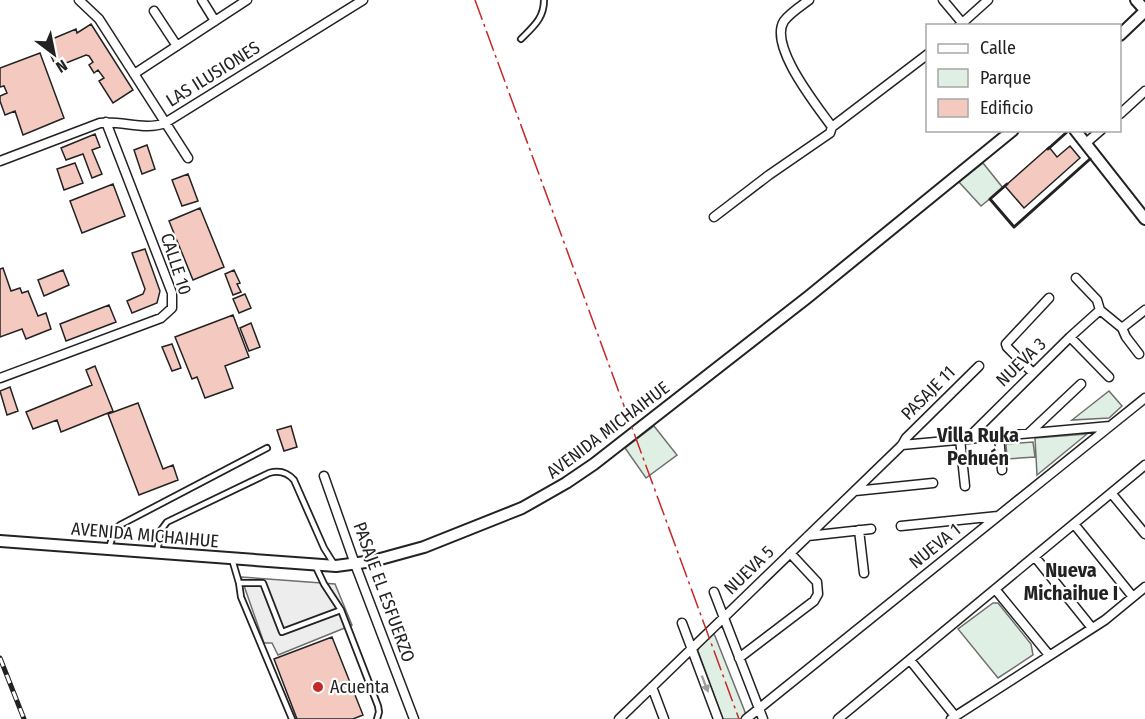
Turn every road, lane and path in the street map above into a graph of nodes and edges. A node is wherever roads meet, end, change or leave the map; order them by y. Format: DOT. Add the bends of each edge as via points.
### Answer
graph roads {
  1 [pos="79,0"];
  2 [pos="202,0"];
  3 [pos="247,0"];
  4 [pos="363,0"];
  5 [pos="544,0"];
  6 [pos="809,0"];
  7 [pos="943,0"];
  8 [pos="988,0"];
  9 [pos="1136,0"];
  10 [pos="1145,10"];
  11 [pos="154,11"];
  12 [pos="215,21"];
  13 [pos="962,24"];
  14 [pos="1121,33"];
  15 [pos="521,39"];
  16 [pos="177,46"];
  17 [pos="926,55"];
  18 [pos="134,74"];
  19 [pos="1145,91"];
  20 [pos="1121,112"];
  21 [pos="106,122"];
  22 [pos="165,123"];
  23 [pos="832,128"];
  24 [pos="1011,132"];
  25 [pos="1077,132"];
  26 [pos="1099,132"];
  27 [pos="1086,144"];
  28 [pos="188,158"];
  29 [pos="0,161"];
  30 [pos="714,217"];
  31 [pos="1145,219"];
  32 [pos="1076,278"];
  33 [pos="1049,298"];
  34 [pos="1100,310"];
  35 [pos="1145,310"];
  36 [pos="1122,328"];
  37 [pos="1071,337"];
  38 [pos="1139,354"];
  39 [pos="979,366"];
  40 [pos="1033,373"];
  41 [pos="1109,377"];
  42 [pos="0,378"];
  43 [pos="1081,384"];
  44 [pos="1145,398"];
  45 [pos="1110,426"];
  46 [pos="1029,433"];
  47 [pos="999,436"];
  48 [pos="963,439"];
  49 [pos="902,445"];
  50 [pos="267,448"];
  51 [pos="1145,465"];
  52 [pos="1002,470"];
  53 [pos="324,476"];
  54 [pos="933,483"];
  55 [pos="964,486"];
  56 [pos="854,491"];
  57 [pos="1112,494"];
  58 [pos="999,516"];
  59 [pos="1074,524"];
  60 [pos="901,526"];
  61 [pos="871,529"];
  62 [pos="860,531"];
  63 [pos="1145,534"];
  64 [pos="808,537"];
  65 [pos="0,541"];
  66 [pos="109,549"];
  67 [pos="157,553"];
  68 [pos="790,553"];
  69 [pos="1035,557"];
  70 [pos="232,559"];
  71 [pos="355,564"];
  72 [pos="315,565"];
  73 [pos="336,566"];
  74 [pos="864,573"];
  75 [pos="239,583"];
  76 [pos="1145,587"];
  77 [pos="995,589"];
  78 [pos="714,592"];
  79 [pos="1133,597"];
  80 [pos="341,610"];
  81 [pos="723,618"];
  82 [pos="682,622"];
  83 [pos="1092,628"];
  84 [pos="692,648"];
  85 [pos="1049,655"];
  86 [pos="739,658"];
  87 [pos="910,660"];
  88 [pos="652,687"];
  89 [pos="759,709"];
  90 [pos="953,718"];
  91 [pos="292,719"];
  92 [pos="377,719"];
  93 [pos="414,719"];
  94 [pos="619,719"];
  95 [pos="664,719"];
  96 [pos="718,719"];
  97 [pos="746,719"];
  98 [pos="763,719"];
  99 [pos="838,719"];
  1 -- 18 [label="street" via="99,19"];
  2 -- 12 [label="street"];
  3 -- 12 [label="street"];
  4 -- 22 [label="street, LAS ILUSIONES"];
  5 -- 15 [label="lane" via="541,18"];
  6 -- 23 [label="street" via="787,18 782,34 791,67"];
  7 -- 13 [label="street"];
  8 -- 13 [label="street"];
  9 -- 10 [label="street"];
  10 -- 14 [label="street"];
  11 -- 16 [label="street"];
  12 -- 16 [label="street"];
  16 -- 18 [label="street"];
  17 -- 23 [label="street"];
  18 -- 22 [label="street"];
  19 -- 20 [label="street"];
  21 -- 22 [label="street, LAS ILUSIONES" via="150,126"];
  21 -- 29 [label="street, LAS ILUSIONES"];
  21 -- 42 [label="street, CALLE 10" via="172,293 172,308 161,318"];
  22 -- 28 [label="street"];
  23 -- 30 [label="street"];
  24 -- 71 [label="street, AVENIDA MICHAIHUE" via="808,297 567,483 522,508 442,540"];
  25 -- 27 [label="street"];
  26 -- 27 [label="street"];
  27 -- 31 [label="street"];
  32 -- 34 [label="street" via="1097,300"];
  33 -- 40 [label="street" via="1006,344"];
  34 -- 36 [label="street"];
  34 -- 37 [label="street, NUEVA 3"];
  35 -- 36 [label="street"];
  36 -- 38 [label="street"];
  37 -- 40 [label="street, NUEVA 3"];
  37 -- 41 [label="street"];
  39 -- 49 [label="street, PASAJE 11"];
  40 -- 48 [label="street, NUEVA 3"];
  43 -- 46 [label="street"];
  44 -- 45 [label="street, NUEVA 1"];
  45 -- 46 [label="street"];
  45 -- 58 [label="street, NUEVA 1"];
  46 -- 47 [label="street"];
  47 -- 48 [label="street"];
  47 -- 52 [label="street"];
  48 -- 49 [label="street"];
  48 -- 55 [label="street"];
  49 -- 56 [label="street, NUEVA 5"];
  50 -- 66 [label="lane" via="120,525"];
  51 -- 57 [label="street"];
  53 -- 71 [label="street, PASAJE EL ESFUERZO"];
  54 -- 56 [label="street"];
  56 -- 64 [label="street, NUEVA 5"];
  57 -- 59 [label="street"];
  57 -- 63 [label="street"];
  58 -- 60 [label="street"];
  58 -- 89 [label="street, NUEVA 1"];
  59 -- 69 [label="street"];
  59 -- 79 [label="street"];
  61 -- 62 [label="street"];
  62 -- 64 [label="street"];
  62 -- 74 [label="street"];
  64 -- 68 [label="street, NUEVA 5"];
  65 -- 66 [label="street, AVENIDA MICHAIHUE"];
  66 -- 67 [label="street, AVENIDA MICHAIHUE"];
  67 -- 70 [label="street, AVENIDA MICHAIHUE"];
  67 -- 73 [label="lane" via="160,530 167,522 279,471 294,480 327,555"];
  68 -- 81 [label="street, NUEVA 5"];
  68 -- 86 [label="street" via="817,582 818,594"];
  69 -- 77 [label="street"];
  69 -- 83 [label="street"];
  70 -- 72 [label="street, AVENIDA MICHAIHUE"];
  70 -- 75 [label="lane"];
  71 -- 73 [label="street, AVENIDA MICHAIHUE"];
  71 -- 93 [label="street, PASAJE EL ESFUERZO"];
  72 -- 73 [label="street, AVENIDA MICHAIHUE"];
  72 -- 80 [label="lane"];
  75 -- 80 [label="lane" via="263,583 282,632"];
  75 -- 91 [label="lane" via="241,597"];
  76 -- 79 [label="street"];
  77 -- 85 [label="street"];
  77 -- 87 [label="street"];
  78 -- 81 [label="street"];
  79 -- 83 [label="street"];
  80 -- 92 [label="lane" via="378,706"];
  81 -- 84 [label="street, NUEVA 5"];
  81 -- 86 [label="street"];
  82 -- 84 [label="street"];
  83 -- 85 [label="street"];
  84 -- 88 [label="street, NUEVA 5"];
  84 -- 96 [label="street, one-way"];
  85 -- 90 [label="street"];
  86 -- 89 [label="street"];
  87 -- 90 [label="street"];
  87 -- 99 [label="street"];
  88 -- 94 [label="street, NUEVA 5"];
  88 -- 95 [label="street"];
  89 -- 97 [label="street, NUEVA 1"];
  89 -- 98 [label="street"];
}
